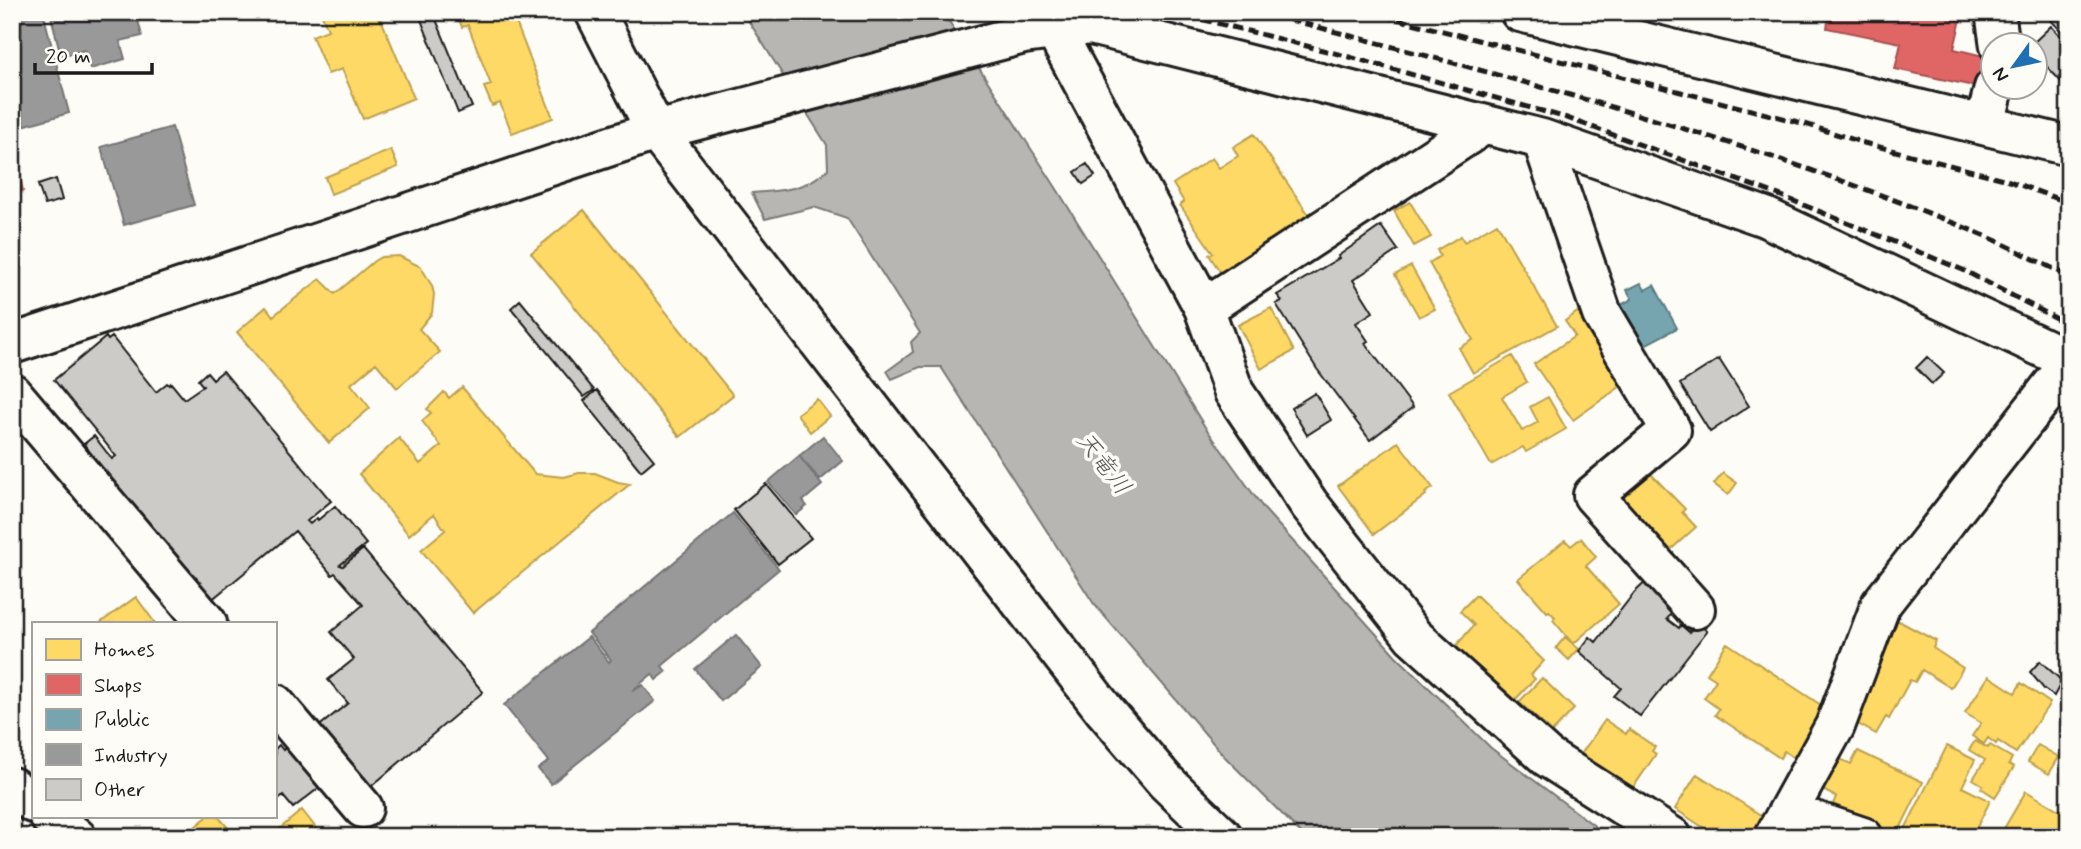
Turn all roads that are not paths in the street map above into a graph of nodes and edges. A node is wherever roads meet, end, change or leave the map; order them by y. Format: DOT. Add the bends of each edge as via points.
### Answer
graph roads {
  1 [pos="596,12"];
  2 [pos="1521,12"];
  3 [pos="1995,12"];
  4 [pos="1042,25"];
  5 [pos="1998,32"];
  6 [pos="1990,102"];
  7 [pos="1985,124"];
  8 [pos="1483,125"];
  9 [pos="656,131"];
  10 [pos="1542,139"];
  11 [pos="2069,146"];
  12 [pos="1204,308"];
  13 [pos="12,345"];
  14 [pos="2069,362"];
  15 [pos="12,393"];
  16 [pos="1695,609"];
  17 [pos="205,622"];
  18 [pos="276,705"];
  19 [pos="12,787"];
  20 [pos="32,802"];
  21 [pos="363,808"];
  22 [pos="52,818"];
  23 [pos="1781,824"];
  24 [pos="76,837"];
  25 [pos="1223,837"];
  26 [pos="1672,837"];
  27 [pos="1863,837"];
  1 -- 9 [label="street"];
  2 -- 7 [label="street"];
  3 -- 5 [label="street"];
  4 -- 8 [label="street" via="1091,25"];
  4 -- 9 [label="street"];
  4 -- 12 [label="street"];
  6 -- 7 [label="street"];
  7 -- 11 [label="street"];
  8 -- 10 [label="street"];
  8 -- 12 [label="street"];
  9 -- 13 [label="street"];
  9 -- 25 [label="street" via="1105,711 1165,781"];
  10 -- 14 [label="street" via="1765,217"];
  10 -- 16 [label="street" via="1602,314 1671,430 1593,495"];
  12 -- 26 [label="street" via="1234,392 1310,504 1412,636 1547,757"];
  14 -- 23 [label="street" via="1881,604 1835,726"];
  15 -- 17 [label="street"];
  18 -- 21 [label="street"];
  19 -- 20 [label="street"];
  22 -- 24 [label="street"];
  23 -- 27 [label="street"];
}
